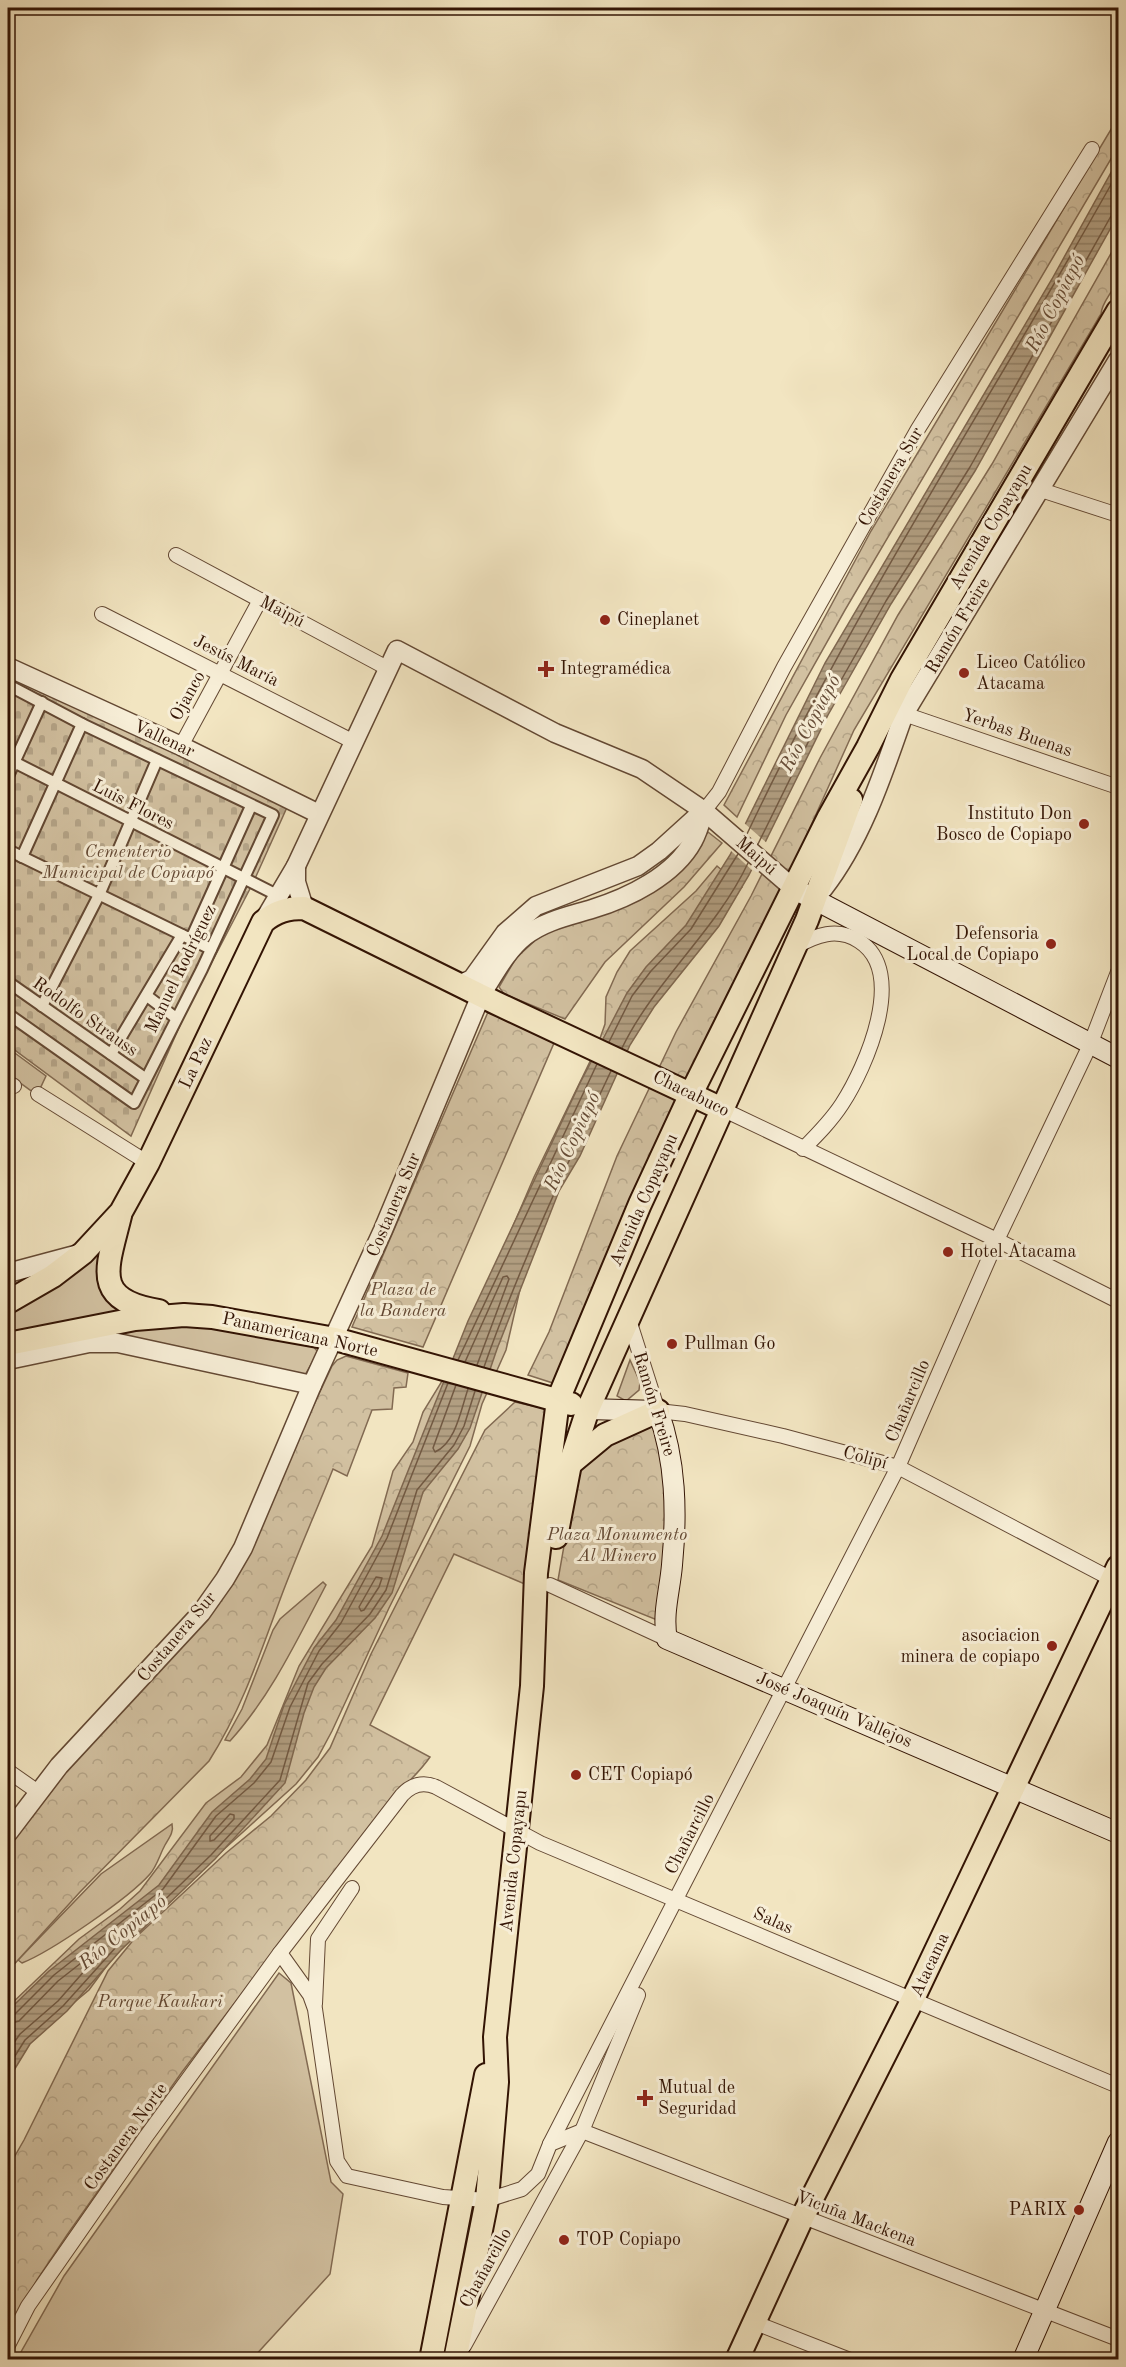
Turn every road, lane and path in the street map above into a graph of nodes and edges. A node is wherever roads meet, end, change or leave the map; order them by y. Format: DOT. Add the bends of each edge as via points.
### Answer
graph roads {
  1 [pos="1092,149"];
  2 [pos="1119,311"];
  3 [pos="1119,360"];
  4 [pos="1041,490"];
  5 [pos="1119,515"];
  6 [pos="176,555"];
  7 [pos="260,600"];
  8 [pos="102,614"];
  9 [pos="397,650"];
  10 [pos="8,667"];
  11 [pos="387,668"];
  12 [pos="221,673"];
  13 [pos="8,685"];
  14 [pos="42,702"];
  15 [pos="904,714"];
  16 [pos="82,724"];
  17 [pos="354,742"];
  18 [pos="181,746"];
  19 [pos="868,747"];
  20 [pos="10,760"];
  21 [pos="157,760"];
  22 [pos="8,776"];
  23 [pos="56,784"];
  24 [pos="1119,787"];
  25 [pos="251,806"];
  26 [pos="699,808"];
  27 [pos="320,814"];
  28 [pos="130,823"];
  29 [pos="12,855"];
  30 [pos="296,866"];
  31 [pos="223,869"];
  32 [pos="243,879"];
  33 [pos="793,888"];
  34 [pos="99,895"];
  35 [pos="277,895"];
  36 [pos="815,900"];
  37 [pos="304,908"];
  38 [pos="263,922"];
  39 [pos="187,937"];
  40 [pos="795,947"];
  41 [pos="211,949"];
  42 [pos="1119,972"];
  43 [pos="8,982"];
  44 [pos="459,985"];
  45 [pos="481,995"];
  46 [pos="147,996"];
  47 [pos="42,1006"];
  48 [pos="8,1014"];
  49 [pos="176,1018"];
  50 [pos="1090,1045"];
  51 [pos="111,1054"];
  52 [pos="1119,1058"];
  53 [pos="145,1078"];
  54 [pos="38,1094"];
  55 [pos="691,1094"];
  56 [pos="722,1109"];
  57 [pos="803,1149"];
  58 [pos="148,1163"];
  59 [pos="121,1212"];
  60 [pos="997,1240"];
  61 [pos="83,1253"];
  62 [pos="8,1273"];
  63 [pos="1119,1301"];
  64 [pos="8,1302"];
  65 [pos="629,1313"];
  66 [pos="184,1315"];
  67 [pos="334,1339"];
  68 [pos="8,1344"];
  69 [pos="8,1360"];
  70 [pos="312,1385"];
  71 [pos="558,1400"];
  72 [pos="588,1409"];
  73 [pos="658,1411"];
  74 [pos="570,1464"];
  75 [pos="898,1467"];
  76 [pos="1116,1577"];
  77 [pos="550,1585"];
  78 [pos="667,1639"];
  79 [pos="532,1686"];
  80 [pos="785,1689"];
  81 [pos="8,1771"];
  82 [pos="417,1785"];
  83 [pos="1014,1787"];
  84 [pos="38,1792"];
  85 [pos="517,1831"];
  86 [pos="8,1833"];
  87 [pos="1119,1833"];
  88 [pos="352,1888"];
  89 [pos="678,1899"];
  90 [pos="280,1953"];
  91 [pos="316,1962"];
  92 [pos="298,1977"];
  93 [pos="912,2001"];
  94 [pos="315,2009"];
  95 [pos="495,2037"];
  96 [pos="579,2085"];
  97 [pos="1119,2086"];
  98 [pos="582,2131"];
  99 [pos="1119,2142"];
  100 [pos="550,2144"];
  101 [pos="462,2199"];
  102 [pos="487,2200"];
  103 [pos="802,2218"];
  104 [pos="1045,2309"];
  105 [pos="753,2322"];
  106 [pos="1119,2338"];
  107 [pos="8,2345"];
  108 [pos="431,2360"];
  109 [pos="456,2360"];
  110 [pos="737,2360"];
  111 [pos="850,2360"];
  112 [pos="1023,2360"];
  1 -- 26 [label="street, Costanera Sur" via="918,429 784,667 719,792"];
  2 -- 19 [label="main road, Avenida Copayapu" via="912,661"];
  3 -- 4 [label="street, Ramón Freire"];
  4 -- 5 [label="street"];
  4 -- 15 [label="street, Ramón Freire"];
  6 -- 7 [label="street, Maipú"];
  7 -- 11 [label="street, Maipú"];
  7 -- 12 [label="street, Ojanco"];
  8 -- 12 [label="street, Jesús María"];
  9 -- 11 [label="street, La Paz"];
  9 -- 26 [label="street, Maipú" via="555,733 623,759"];
  10 -- 18 [label="street, Vallenar"];
  11 -- 17 [label="street, La Paz"];
  12 -- 17 [label="street, Jesús María"];
  12 -- 18 [label="street, Ojanco"];
  13 -- 14 [label="street, Manuel Rodríguez"];
  14 -- 16 [label="street, Manuel Rodríguez"];
  14 -- 20 [label="street"];
  15 -- 24 [label="street, Yerbas Buenas"];
  15 -- 36 [label="street, Ramón Freire" via="849,850"];
  16 -- 21 [label="street, Manuel Rodríguez"];
  16 -- 23 [label="street"];
  17 -- 27 [label="street, La Paz"];
  18 -- 27 [label="street, Vallenar"];
  19 -- 33 [label="main road, Avenida Copayapu"];
  19 -- 36 [label="main road, Avenida Copayapu"];
  20 -- 22 [label="street"];
  20 -- 23 [label="street, Luis Flores"];
  21 -- 25 [label="street, Manuel Rodríguez"];
  21 -- 28 [label="street"];
  23 -- 28 [label="street, Luis Flores"];
  23 -- 29 [label="street"];
  25 -- 31 [label="street"];
  25 -- 32 [label="street, Manuel Rodríguez" via="273,815"];
  26 -- 33 [label="street, Maipú"];
  26 -- 44 [label="street, Costanera Sur" via="659,851 638,866 536,906 505,933 472,979"];
  26 -- 45 [label="street, Costanera Sur" via="693,841 672,866 631,894 552,922 524,937"];
  27 -- 30 [label="street, La Paz"];
  28 -- 31 [label="street, Luis Flores"];
  28 -- 34 [label="street"];
  29 -- 34 [label="street"];
  30 -- 35 [label="street, La Paz"];
  30 -- 37 [label="street"];
  31 -- 32 [label="street, Luis Flores"];
  31 -- 39 [label="street"];
  32 -- 35 [label="street, Luis Flores"];
  32 -- 41 [label="street, Manuel Rodríguez"];
  33 -- 36 [label="main road, Maipú"];
  33 -- 55 [label="main road, Avenida Copayapu"];
  34 -- 39 [label="street"];
  34 -- 47 [label="street"];
  35 -- 38 [label="street, La Paz"];
  36 -- 40 [label="main road, Avenida Copayapu"];
  36 -- 50 [label="main road, Maipú"];
  37 -- 38 [label="main road" via="280,911"];
  37 -- 44 [label="main road, Chacabuco"];
  38 -- 58 [label="main road, La Paz"];
  39 -- 41 [label="street"];
  39 -- 46 [label="street"];
  40 -- 56 [label="main road, Avenida Copayapu"];
  40 -- 57 [label="street" via="824,934 850,937 871,952 882,976 875,1026 860,1072 835,1113"];
  41 -- 49 [label="street, Manuel Rodríguez"];
  42 -- 50 [label="street, Chañarcillo"];
  43 -- 47 [label="street, Rodolfo Strauss"];
  44 -- 45 [label="main road, Chacabuco"];
  45 -- 55 [label="main road, Chacabuco"];
  45 -- 67 [label="street, Costanera Sur" via="384,1230"];
  46 -- 49 [label="street"];
  46 -- 51 [label="street"];
  47 -- 51 [label="street, Rodolfo Strauss"];
  48 -- 53 [label="street, Manuel Rodríguez" via="134,1103"];
  49 -- 53 [label="street, Manuel Rodríguez"];
  50 -- 52 [label="main road, Maipú"];
  50 -- 60 [label="street, Chañarcillo"];
  51 -- 53 [label="street, Rodolfo Strauss"];
  54 -- 58 [label="street"];
  55 -- 56 [label="main road, Chacabuco"];
  55 -- 71 [label="main road, Avenida Copayapu"];
  56 -- 57 [label="street, Chacabuco"];
  56 -- 65 [label="main road, Avenida Copayapu"];
  57 -- 60 [label="street, Chacabuco"];
  58 -- 59 [label="main road, La Paz"];
  59 -- 61 [label="main road, La Paz"];
  59 -- 66 [label="main road" via="109,1262 109,1284 127,1303"];
  60 -- 63 [label="street, Chacabuco"];
  60 -- 75 [label="street, Chañarcillo"];
  61 -- 62 [label="street"];
  61 -- 64 [label="main road"];
  65 -- 72 [label="main road, Avenida Copayapu"];
  65 -- 73 [label="street, Ramón Freire" via="632,1334"];
  66 -- 67 [label="main road, Panamericana Norte" via="259,1323"];
  66 -- 68 [label="main road, Panamericana Norte" via="105,1324"];
  67 -- 70 [label="street, Costanera Sur"];
  67 -- 71 [label="main road, Panamericana Norte"];
  69 -- 70 [label="street" via="89,1343 118,1342"];
  70 -- 84 [label="street, Costanera Sur" via="243,1548 225,1580 201,1613"];
  71 -- 72 [label="main road, Panamericana Norte"];
  71 -- 79 [label="main road, Avenida Copayapu" via="536,1573"];
  72 -- 73 [label="main road, Colipí"];
  72 -- 74 [label="main road, Avenida Copayapu"];
  73 -- 74 [label="main road" via="605,1435"];
  73 -- 75 [label="street, Colipí" via="678,1412"];
  73 -- 78 [label="main road, Ramón Freire" via="673,1464 674,1541 665,1619"];
  74 -- 77 [label="main road, Avenida Copayapu"];
  75 -- 76 [label="street, Colipí"];
  75 -- 80 [label="street, Chañarcillo"];
  76 -- 83 [label="main road, Atacama"];
  77 -- 78 [label="street, José Joaquín Vallejos"];
  77 -- 79 [label="main road, Avenida Copayapu"];
  78 -- 80 [label="main road, José Joaquín Vallejos"];
  79 -- 85 [label="main road, Avenida Copayapu"];
  80 -- 83 [label="main road, José Joaquín Vallejos"];
  80 -- 89 [label="street, Chañarcillo"];
  81 -- 84 [label="street"];
  82 -- 85 [label="street, Salas" via="436,1787"];
  82 -- 90 [label="street, Costanera Norte" via="402,1796"];
  83 -- 87 [label="main road, José Joaquín Vallejos"];
  83 -- 93 [label="main road, Atacama"];
  84 -- 86 [label="street, Costanera Sur"];
  85 -- 89 [label="street, Salas"];
  85 -- 95 [label="main road, Avenida Copayapu"];
  88 -- 91 [label="street" via="320,1935"];
  89 -- 93 [label="street, Salas"];
  89 -- 96 [label="street, Chañarcillo"];
  89 -- 98 [label="street, Chañarcillo"];
  90 -- 92 [label="street"];
  90 -- 107 [label="street, Costanera Norte" via="28,2306"];
  91 -- 92 [label="street"];
  91 -- 94 [label="street"];
  92 -- 94 [label="street"];
  93 -- 97 [label="street, Salas"];
  93 -- 103 [label="main road, Atacama"];
  94 -- 101 [label="street" via="341,2170 354,2179"];
  95 -- 101 [label="main road, Avenida Copayapu"];
  95 -- 102 [label="main road, Avenida Copayapu" via="496,2082"];
  96 -- 98 [label="street"];
  96 -- 100 [label="street, Chañarcillo"];
  98 -- 100 [label="street"];
  98 -- 103 [label="street, Vicuña Mackena"];
  98 -- 109 [label="street, Chañarcillo"];
  99 -- 104 [label="main road"];
  100 -- 102 [label="street, Chañarcillo" via="538,2174 522,2189"];
  101 -- 102 [label="street, Chañarcillo"];
  101 -- 108 [label="main road, Avenida Copayapu"];
  102 -- 109 [label="main road, Avenida Copayapu"];
  103 -- 104 [label="street, Vicuña Mackena"];
  103 -- 105 [label="main road, Atacama"];
  104 -- 106 [label="street, Vicuña Mackena"];
  104 -- 112 [label="main road"];
  105 -- 110 [label="main road, Atacama"];
  105 -- 111 [label="street"];
}
